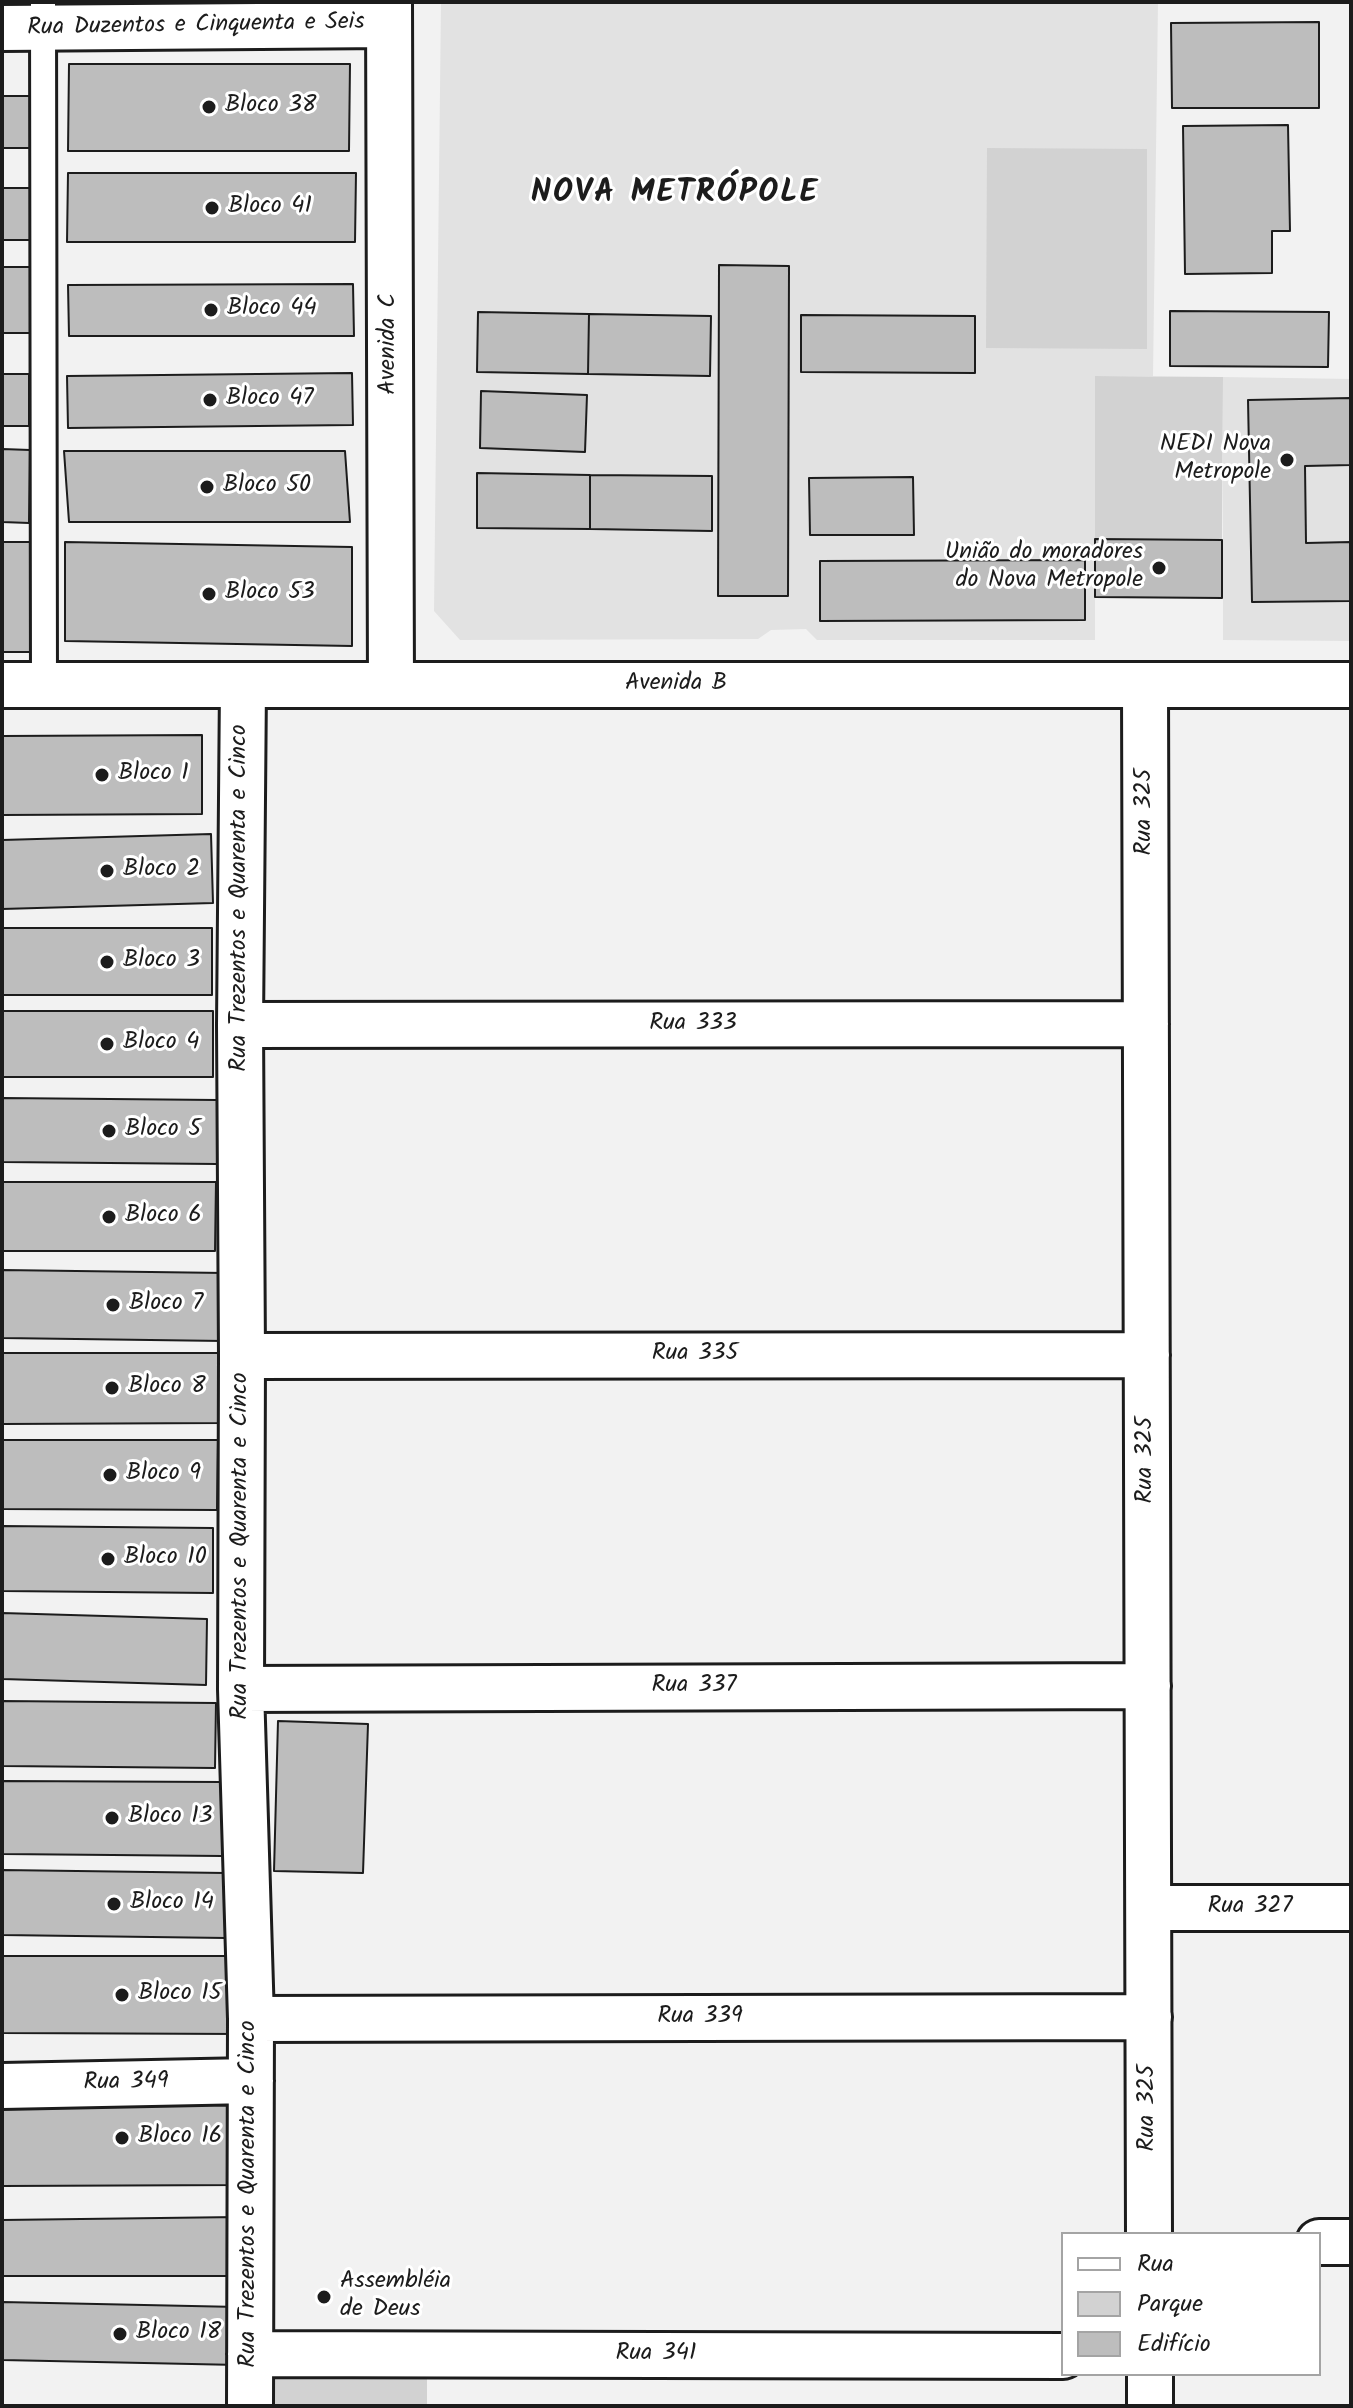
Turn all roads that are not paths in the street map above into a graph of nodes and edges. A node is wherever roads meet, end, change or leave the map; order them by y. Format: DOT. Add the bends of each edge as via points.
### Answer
graph roads {
  1 [pos="389,14"];
  2 [pos="29,20"];
  3 [pos="23,685"];
  4 [pos="243,685"];
  5 [pos="391,685"];
  6 [pos="1351,685"];
  7 [pos="1145,686"];
  8 [pos="1146,1024"];
  9 [pos="240,1025"];
  10 [pos="1147,1355"];
  11 [pos="242,1356"];
  12 [pos="1148,1686"];
  13 [pos="241,1689"];
  14 [pos="1149,1908"];
  15 [pos="1351,1908"];
  16 [pos="1149,2017"];
  17 [pos="251,2019"];
  18 [pos="251,2081"];
  19 [pos="2,2086"];
  20 [pos="1149,2232"];
  21 [pos="1321,2242"];
  22 [pos="1351,2242"];
  23 [pos="250,2354"];
  24 [pos="1061,2356"];
  25 [pos="1150,2376"];
  26 [pos="250,2406"];
  27 [pos="1150,2406"];
  1 -- 2 [label="street, Rua Duzentos e Cinquenta e Seis"];
  1 -- 5 [label="street, Avenida C"];
  2 -- 3 [label="lane"];
  3 -- 4 [label="street, Avenida B"];
  4 -- 5 [label="street, Avenida B"];
  4 -- 9 [label="street, Rua Trezentos e Quarenta e Cinco"];
  5 -- 7 [label="street, Avenida B"];
  6 -- 7 [label="street, Avenida B"];
  7 -- 8 [label="street, Rua 325"];
  8 -- 9 [label="street, Rua 333"];
  8 -- 10 [label="street, Rua 325"];
  9 -- 11 [label="street, Rua Trezentos e Quarenta e Cinco"];
  10 -- 11 [label="street, Rua 335"];
  10 -- 12 [label="street, Rua 325"];
  11 -- 13 [label="street, Rua Trezentos e Quarenta e Cinco"];
  12 -- 13 [label="street, Rua 337"];
  12 -- 14 [label="street, Rua 325"];
  13 -- 17 [label="street, Rua Trezentos e Quarenta e Cinco"];
  14 -- 15 [label="street, Rua 327"];
  14 -- 16 [label="street, Rua 325"];
  16 -- 17 [label="street, Rua 339"];
  16 -- 20 [label="street, Rua 325"];
  17 -- 18 [label="street, Rua Trezentos e Quarenta e Cinco"];
  18 -- 19 [label="street, Rua 349"];
  18 -- 23 [label="street, Rua Trezentos e Quarenta e Cinco"];
  21 -- 22 [label="street"];
  23 -- 24 [label="street, Rua 341"];
  23 -- 26 [label="street, Rua Trezentos e Quarenta e Cinco"];
  25 -- 27 [label="street"];
}
